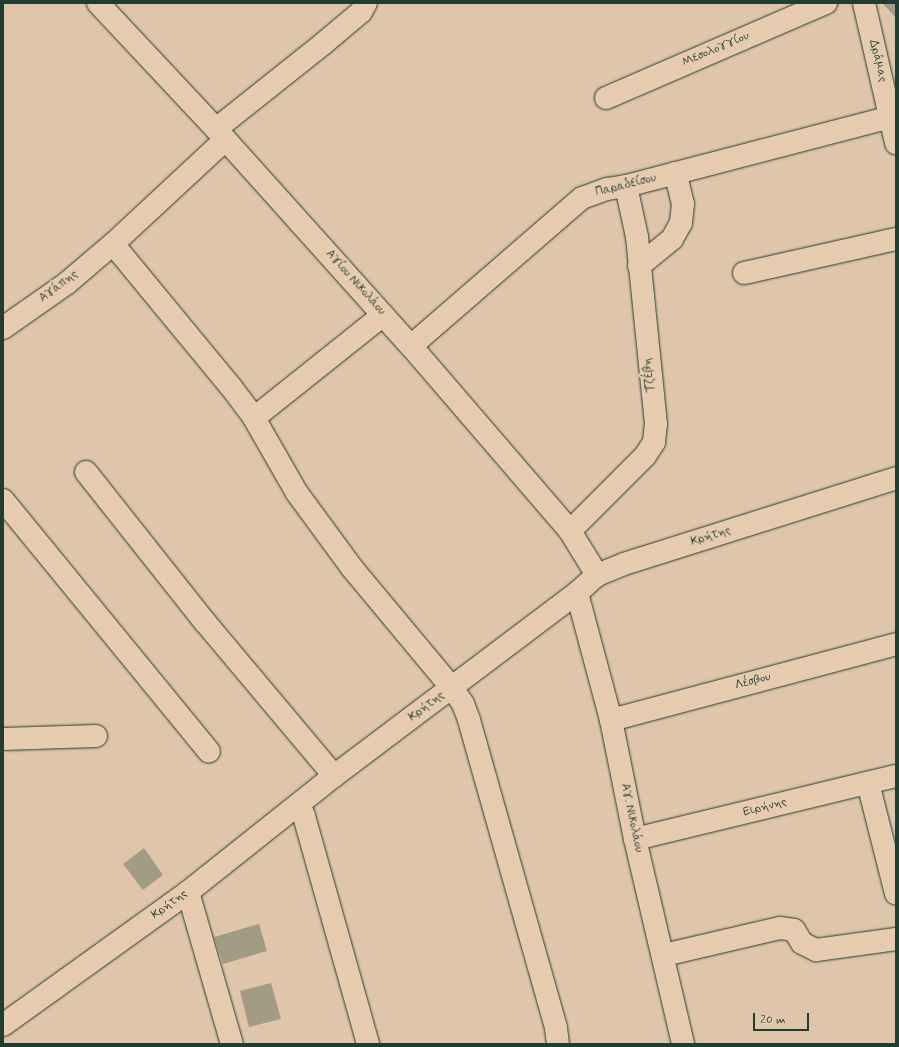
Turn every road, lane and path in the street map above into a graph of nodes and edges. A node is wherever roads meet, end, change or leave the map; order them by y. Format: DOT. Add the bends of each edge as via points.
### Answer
graph roads {
  1 [pos="98,3"];
  2 [pos="366,3"];
  3 [pos="826,3"];
  4 [pos="864,3"];
  5 [pos="606,98"];
  6 [pos="890,117"];
  7 [pos="220,135"];
  8 [pos="896,143"];
  9 [pos="675,173"];
  10 [pos="626,186"];
  11 [pos="896,239"];
  12 [pos="113,244"];
  13 [pos="639,266"];
  14 [pos="744,273"];
  15 [pos="383,315"];
  16 [pos="3,328"];
  17 [pos="411,346"];
  18 [pos="254,418"];
  19 [pos="86,472"];
  20 [pos="896,478"];
  21 [pos="3,500"];
  22 [pos="570,531"];
  23 [pos="596,575"];
  24 [pos="577,593"];
  25 [pos="896,644"];
  26 [pos="452,688"];
  27 [pos="611,720"];
  28 [pos="96,736"];
  29 [pos="3,739"];
  30 [pos="209,752"];
  31 [pos="334,776"];
  32 [pos="896,776"];
  33 [pos="868,783"];
  34 [pos="299,804"];
  35 [pos="635,839"];
  36 [pos="188,892"];
  37 [pos="896,894"];
  38 [pos="896,939"];
  39 [pos="664,955"];
  40 [pos="3,1026"];
  41 [pos="232,1044"];
  42 [pos="368,1044"];
  43 [pos="558,1044"];
  44 [pos="684,1044"];
  1 -- 7 [label="street, Αγίου Νικολάου"];
  2 -- 7 [label="street, Αγάπης" via="361,12"];
  3 -- 5 [label="street, Μεσολογγίου"];
  4 -- 6 [label="street, Δράμας"];
  6 -- 8 [label="street, Δράμας"];
  6 -- 9 [label="street, Παραδείσου"];
  7 -- 12 [label="street, Αγάπης"];
  7 -- 15 [label="street, Αγίου Νικολάου"];
  9 -- 10 [label="street, Παραδείσου"];
  9 -- 13 [label="street" via="683,204 681,223 672,239"];
  10 -- 13 [label="street, Τζέβη" via="637,237"];
  10 -- 17 [label="street, Παραδείσου" via="607,189 582,198"];
  11 -- 14 [label="street"];
  12 -- 16 [label="street, Αγάπης" via="67,283"];
  12 -- 18 [label="street"];
  13 -- 22 [label="street, Τζέβη" via="656,424 654,442 645,456"];
  15 -- 17 [label="street, Αγίου Νικολάου"];
  15 -- 18 [label="street"];
  17 -- 22 [label="street, Αγίου Νικολάου"];
  18 -- 26 [label="street" via="298,493 352,568"];
  19 -- 31 [label="street" via="205,622"];
  20 -- 23 [label="street, Κρήτης"];
  21 -- 30 [label="street"];
  22 -- 23 [label="street, Αγίου Νικολάου"];
  23 -- 24 [label="street, Κρήτης"];
  24 -- 26 [label="street, Κρήτης"];
  24 -- 27 [label="street, Αγ. Νικολάου"];
  25 -- 27 [label="street, Λέσβου"];
  26 -- 31 [label="street, Κρήτης"];
  26 -- 43 [label="street" via="463,704 469,720 556,1028"];
  27 -- 35 [label="street, Αγ. Νικολάου"];
  28 -- 29 [label="street"];
  31 -- 34 [label="street, Κρήτης"];
  32 -- 33 [label="street, Ειρήνης"];
  33 -- 35 [label="street, Ειρήνης"];
  33 -- 37 [label="street"];
  34 -- 36 [label="street, Κρήτης"];
  34 -- 42 [label="street"];
  35 -- 39 [label="street, Αγ. Νικολάου"];
  36 -- 40 [label="street, Κρήτης"];
  36 -- 41 [label="street"];
  38 -- 39 [label="street" via="816,950 802,943 794,930 780,928"];
  39 -- 44 [label="street, Αγ. Νικολάου"];
}
